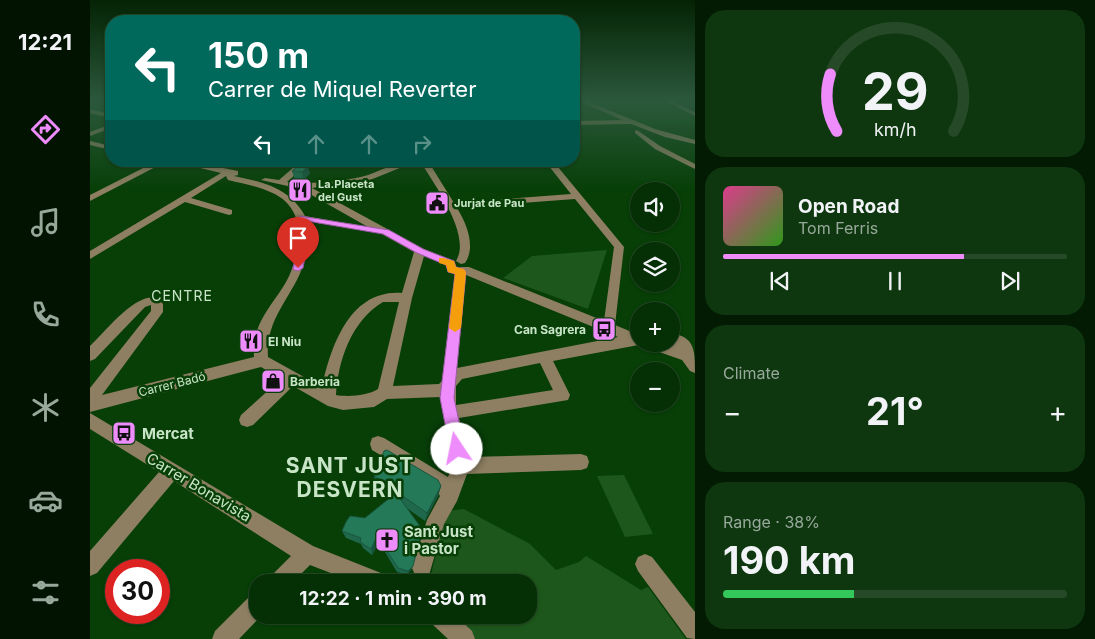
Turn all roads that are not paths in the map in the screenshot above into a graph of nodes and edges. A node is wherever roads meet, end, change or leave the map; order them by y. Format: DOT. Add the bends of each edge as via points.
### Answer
graph roads {
  1 [pos="657,131"];
  2 [pos="637,132"];
  3 [pos="686,141"];
  4 [pos="695,142"];
  5 [pos="90,143"];
  6 [pos="105,147"];
  7 [pos="691,165"];
  8 [pos="151,167"];
  9 [pos="204,167"];
  10 [pos="299,167"];
  11 [pos="397,167"];
  12 [pos="428,167"];
  13 [pos="554,167"];
  14 [pos="228,172"];
  15 [pos="255,180"];
  16 [pos="281,183"];
  17 [pos="303,187"];
  18 [pos="90,190"];
  19 [pos="100,193"];
  20 [pos="578,196"];
  21 [pos="90,198"];
  22 [pos="183,199"];
  23 [pos="451,206"];
  24 [pos="229,212"];
  25 [pos="303,218"];
  26 [pos="386,232"];
  27 [pos="420,251"];
  28 [pos="90,256"];
  29 [pos="459,267"];
  30 [pos="406,298"];
  31 [pos="604,323"];
  32 [pos="630,329"];
  33 [pos="630,336"];
  34 [pos="630,341"];
  35 [pos="691,351"];
  36 [pos="90,355"];
  37 [pos="544,357"];
  38 [pos="262,361"];
  39 [pos="695,368"];
  40 [pos="292,378"];
  41 [pos="450,382"];
  42 [pos="384,393"];
  43 [pos="327,397"];
  44 [pos="90,399"];
  45 [pos="90,405"];
  46 [pos="459,411"];
  47 [pos="90,420"];
  48 [pos="247,420"];
  49 [pos="378,444"];
  50 [pos="581,462"];
  51 [pos="461,466"];
  52 [pos="171,470"];
  53 [pos="451,495"];
  54 [pos="307,554"];
  55 [pos="645,564"];
  56 [pos="90,566"];
  57 [pos="422,568"];
  58 [pos="287,574"];
  59 [pos="358,574"];
  60 [pos="249,613"];
  61 [pos="448,624"];
  62 [pos="695,630"];
  63 [pos="223,639"];
  64 [pos="464,639"];
  1 -- 3 [label="street"];
  2 -- 7 [label="street" via="664,153"];
  3 -- 4 [label="street"];
  3 -- 7 [label="street" via="680,150"];
  5 -- 6 [label="street"];
  8 -- 19 [label="street"];
  9 -- 14 [label="street"];
  10 -- 16 [label="street"];
  11 -- 17 [label="street" via="367,178"];
  12 -- 23 [label="street"];
  13 -- 20 [label="street"];
  14 -- 15 [label="street" via="232,178"];
  14 -- 22 [label="street"];
  15 -- 16 [label="street"];
  15 -- 25 [label="street" via="289,198"];
  16 -- 17 [label="street"];
  17 -- 26 [label="street"];
  18 -- 19 [label="street"];
  19 -- 21 [label="street"];
  20 -- 23 [label="street"];
  20 -- 31 [label="street" via="619,247"];
  22 -- 24 [label="street"];
  22 -- 28 [label="street"];
  23 -- 29 [label="street" via="460,221 465,247"];
  25 -- 26 [label="street"];
  25 -- 38 [label="street" via="304,243 298,268 260,332 258,346"];
  26 -- 27 [label="street"];
  27 -- 29 [label="street"];
  27 -- 30 [label="street"];
  29 -- 31 [label="street" via="493,283"];
  29 -- 41 [label="street"];
  30 -- 42 [label="street"];
  30 -- 43 [label="street" via="377,300 347,331 336,354"];
  31 -- 32 [label="street"];
  31 -- 33 [label="street"];
  34 -- 37 [label="street"];
  35 -- 39 [label="street"];
  36 -- 44 [label="street" via="141,304 148,301 157,304 157,312"];
  37 -- 41 [label="street" via="458,374"];
  37 -- 46 [label="street" via="563,395"];
  38 -- 40 [label="street"];
  38 -- 45 [label="street, Carrer Badó"];
  40 -- 43 [label="street"];
  40 -- 48 [label="street"];
  41 -- 42 [label="street" via="442,390"];
  41 -- 51 [label="street" via="447,398"];
  42 -- 43 [label="street" via="374,400 343,403"];
  47 -- 52 [label="street, Carrer Bonavista"];
  49 -- 53 [label="street" via="442,483"];
  50 -- 51 [label="street"];
  51 -- 53 [label="street"];
  52 -- 54 [label="street, Carrer Bonavista"];
  52 -- 56 [label="street"];
  53 -- 57 [label="street" via="436,520"];
  54 -- 58 [label="street"];
  54 -- 59 [label="street, Carrer Bonavista"];
  55 -- 62 [label="street"];
  60 -- 63 [label="street"];
  61 -- 64 [label="street"];
}
